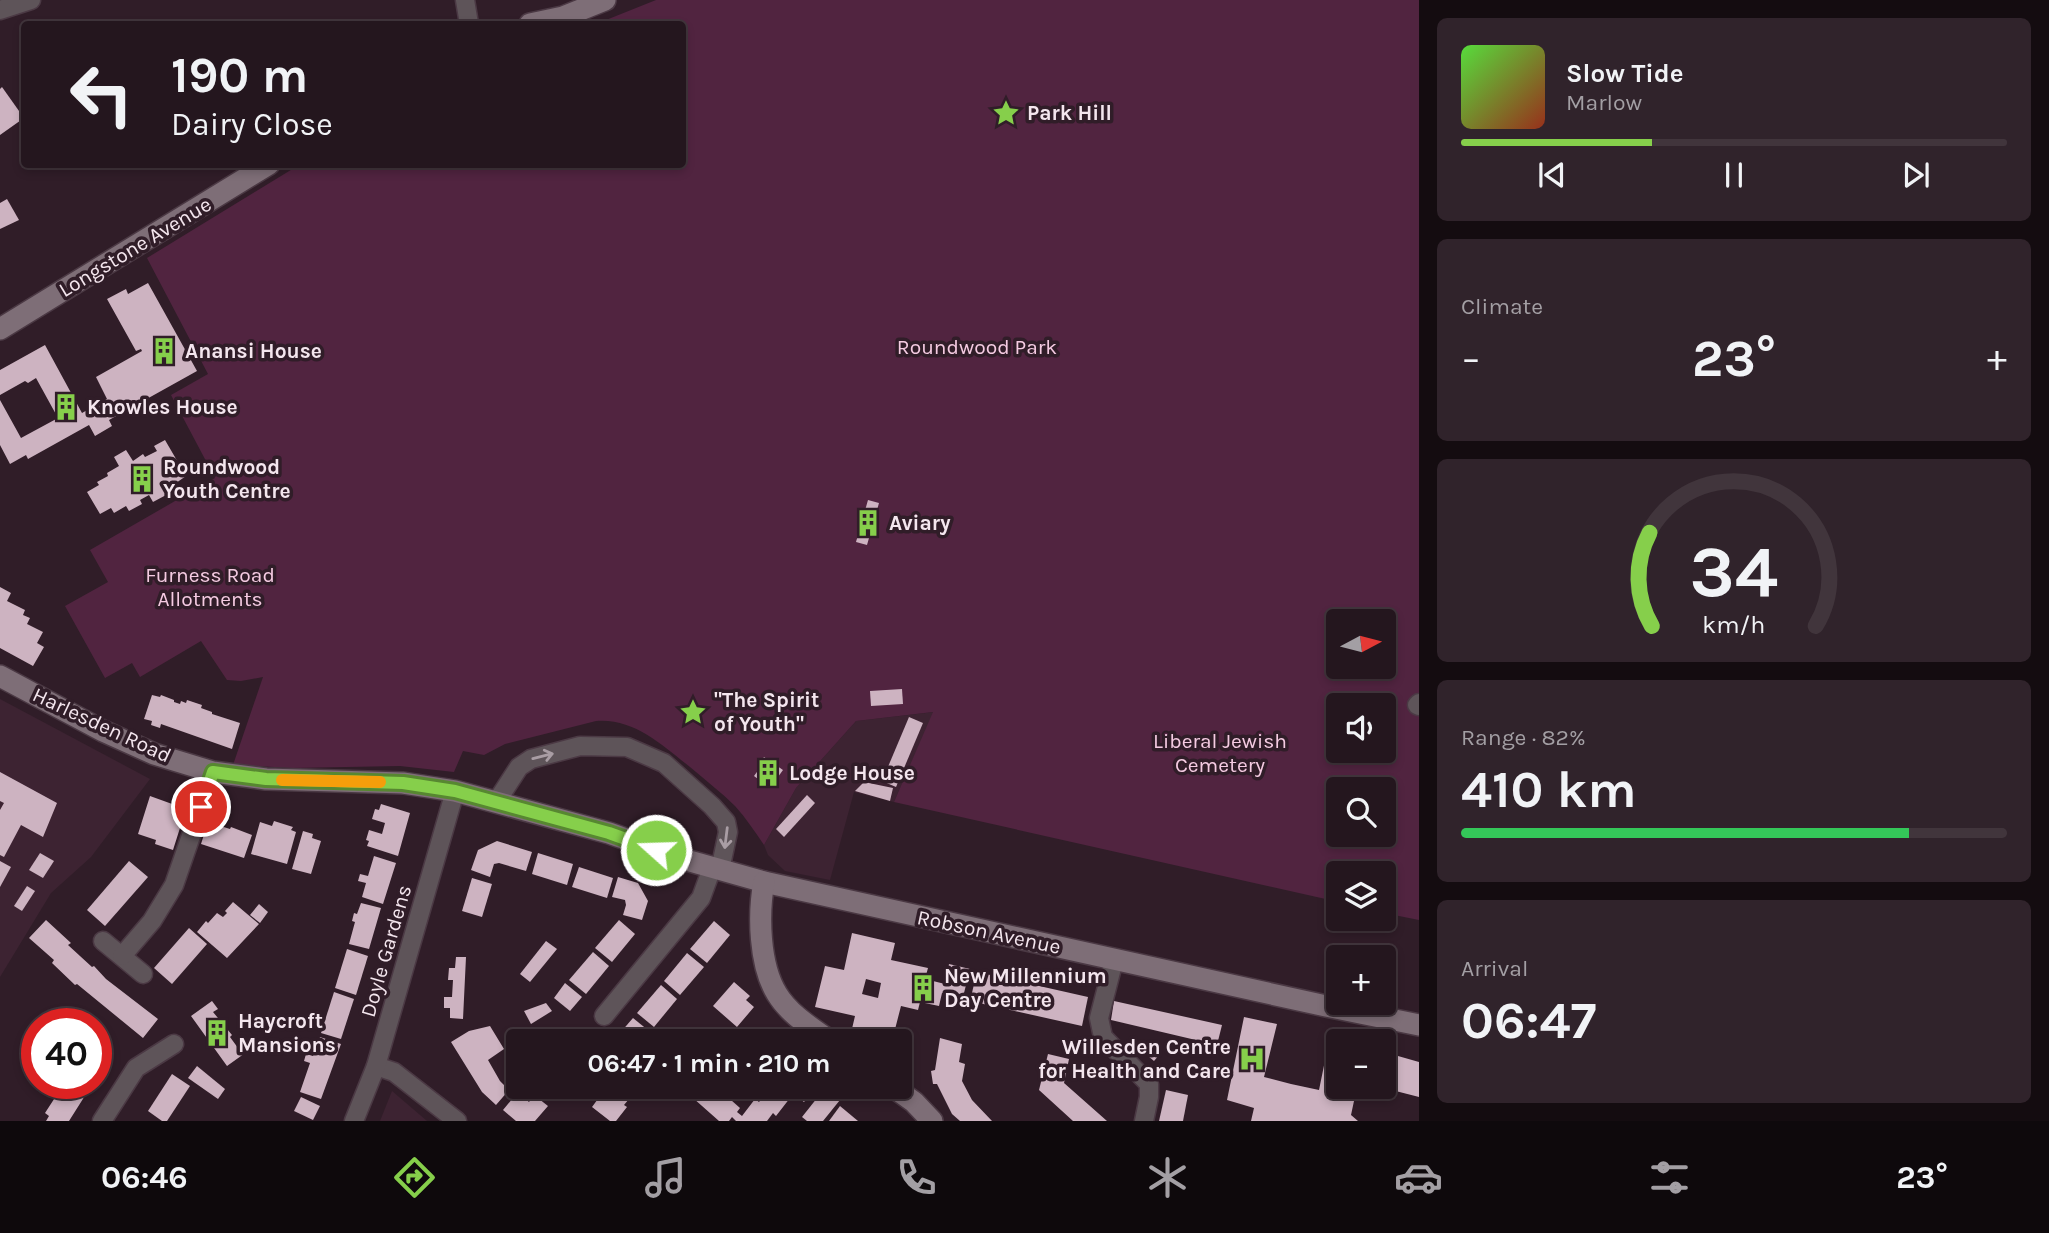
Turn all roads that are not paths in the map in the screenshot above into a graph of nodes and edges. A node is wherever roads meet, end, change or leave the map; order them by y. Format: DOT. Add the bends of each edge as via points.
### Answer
graph roads {
  1 [pos="31,0"];
  2 [pos="465,0"];
  3 [pos="605,0"];
  4 [pos="0,10"];
  5 [pos="468,21"];
  6 [pos="544,21"];
  7 [pos="262,168"];
  8 [pos="0,329"];
  9 [pos="0,676"];
  10 [pos="213,772"];
  11 [pos="455,791"];
  12 [pos="497,801"];
  13 [pos="716,869"];
  14 [pos="764,882"];
  15 [pos="103,941"];
  16 [pos="122,956"];
  17 [pos="1114,960"];
  18 [pos="143,974"];
  19 [pos="604,1016"];
  20 [pos="1419,1025"];
  21 [pos="813,1029"];
  22 [pos="174,1044"];
  23 [pos="376,1066"];
  24 [pos="910,1099"];
  25 [pos="102,1121"];
  26 [pos="354,1121"];
  27 [pos="457,1121"];
  28 [pos="932,1121"];
  29 [pos="1144,1121"];
  1 -- 4 [label="street"];
  2 -- 5 [label="street"];
  3 -- 6 [label="street"];
  7 -- 8 [label="street, Longstone Avenue"];
  9 -- 10 [label="street, Harlesden Road" via="154,754"];
  10 -- 11 [label="street, Harlesden Road" via="266,779 403,783"];
  10 -- 16 [label="street" via="174,885 152,921"];
  11 -- 12 [label="street, Harlesden Road"];
  11 -- 23 [label="street, Doyle Gardens"];
  12 -- 13 [label="street, Harlesden Road"];
  12 -- 13 [label="street, one-way" via="519,767 531,759 580,746 627,747 664,763 720,815 728,832"];
  13 -- 14 [label="street, Harlesden Road"];
  13 -- 19 [label="street" via="701,898"];
  14 -- 17 [label="street, Robson Avenue"];
  14 -- 21 [label="street" via="760,910 765,962 777,994"];
  15 -- 16 [label="street"];
  16 -- 18 [label="street"];
  17 -- 20 [label="street, Robson Avenue"];
  17 -- 29 [label="street" via="1099,1018 1103,1037 1149,1084"];
  22 -- 25 [label="street" via="136,1068"];
  23 -- 26 [label="street, Doyle Gardens"];
  23 -- 27 [label="street" via="394,1072"];
  24 -- 28 [label="street"];
}
